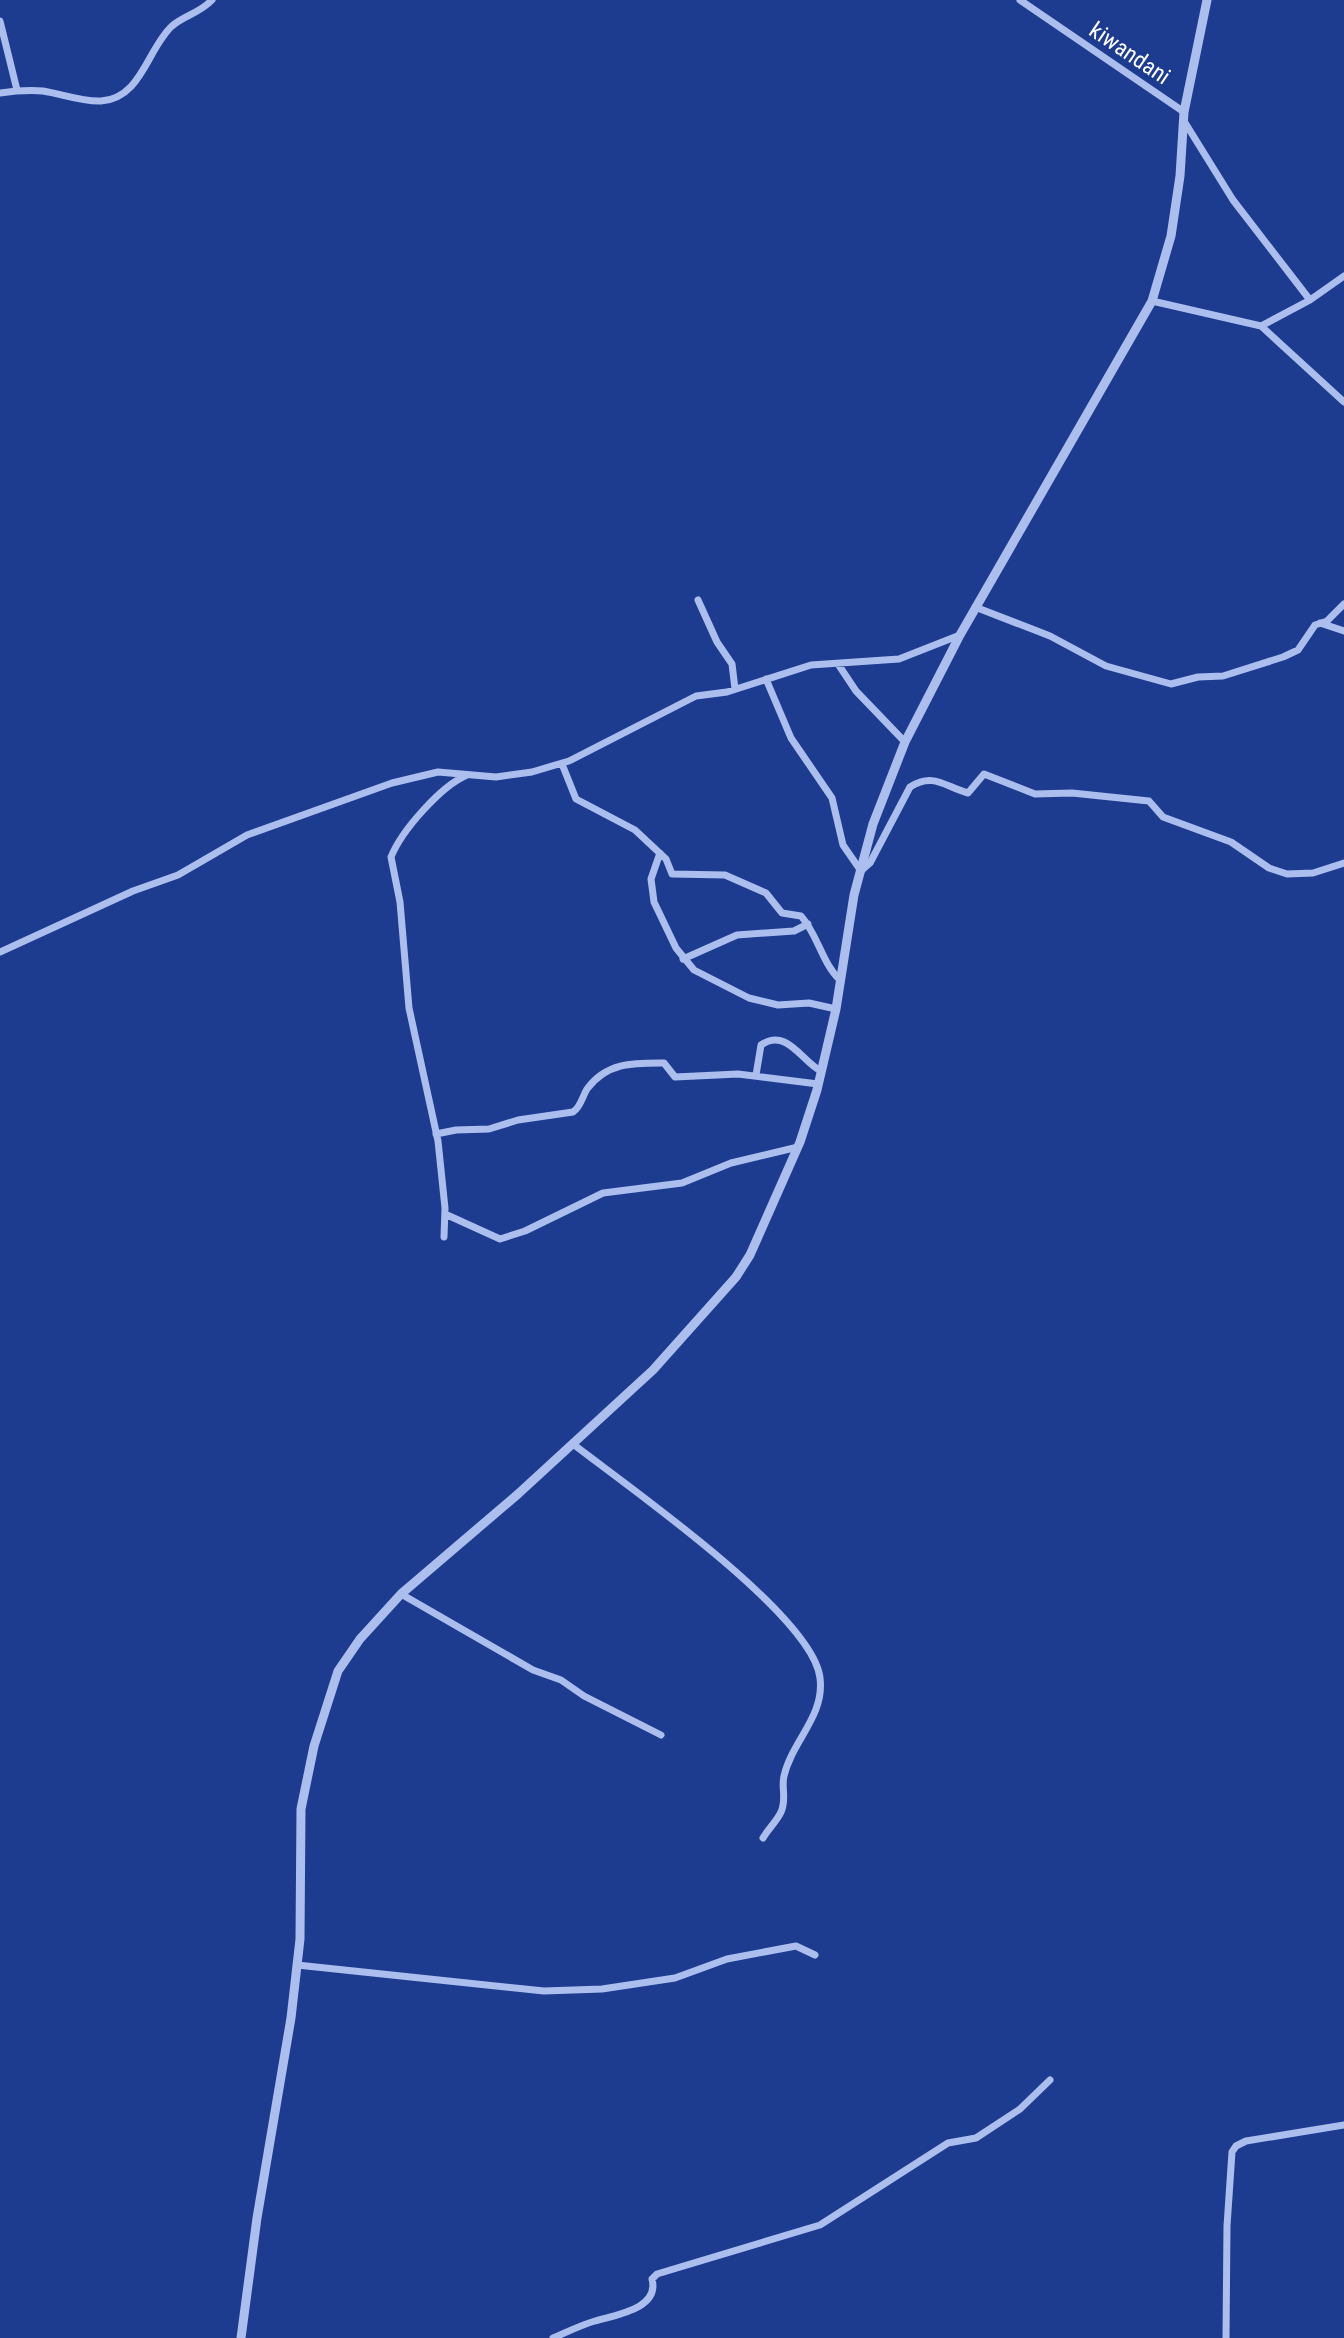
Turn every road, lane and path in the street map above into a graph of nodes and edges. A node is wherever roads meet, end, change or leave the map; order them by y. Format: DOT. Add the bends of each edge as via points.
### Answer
graph roads {
  1 [pos="212,0"];
  2 [pos="1020,0"];
  3 [pos="1207,0"];
  4 [pos="0,21"];
  5 [pos="17,90"];
  6 [pos="0,93"];
  7 [pos="1184,116"];
  8 [pos="1344,276"];
  9 [pos="1310,300"];
  10 [pos="1152,301"];
  11 [pos="1262,326"];
  12 [pos="1344,402"];
  13 [pos="698,600"];
  14 [pos="1344,604"];
  15 [pos="975,607"];
  16 [pos="1319,623"];
  17 [pos="1344,631"];
  18 [pos="960,635"];
  19 [pos="838,664"];
  20 [pos="766,679"];
  21 [pos="735,689"];
  22 [pos="905,742"];
  23 [pos="562,764"];
  24 [pos="468,774"];
  25 [pos="660,853"];
  26 [pos="1344,863"];
  27 [pos="861,871"];
  28 [pos="808,924"];
  29 [pos="0,952"];
  30 [pos="683,959"];
  31 [pos="839,980"];
  32 [pos="836,1009"];
  33 [pos="821,1071"];
  34 [pos="756,1075"];
  35 [pos="818,1084"];
  36 [pos="436,1135"];
  37 [pos="798,1147"];
  38 [pos="445,1214"];
  39 [pos="444,1237"];
  40 [pos="573,1444"];
  41 [pos="401,1594"];
  42 [pos="661,1735"];
  43 [pos="763,1838"];
  44 [pos="815,1955"];
  45 [pos="297,1965"];
  46 [pos="1050,2080"];
  47 [pos="1344,2125"];
  48 [pos="241,2338"];
  49 [pos="553,2338"];
  50 [pos="1226,2338"];
  1 -- 5 [label="street" via="166,33 139,76 119,97 95,101"];
  2 -- 7 [label="street, kiwandani"];
  3 -- 7 [label="street"];
  4 -- 5 [label="street"];
  5 -- 6 [label="street"];
  7 -- 9 [label="street" via="1233,200"];
  7 -- 10 [label="street" via="1171,236"];
  8 -- 9 [label="street"];
  9 -- 11 [label="street"];
  10 -- 11 [label="street"];
  10 -- 15 [label="street"];
  11 -- 12 [label="street"];
  13 -- 21 [label="street" via="732,664"];
  14 -- 16 [label="street"];
  15 -- 16 [label="street" via="1050,636 1106,666 1166,684 1223,676 1283,657 1298,650"];
  15 -- 18 [label="street"];
  16 -- 17 [label="street"];
  18 -- 19 [label="street" via="899,659"];
  18 -- 22 [label="street"];
  19 -- 20 [label="street" via="807,666"];
  19 -- 22 [label="street" via="862,699"];
  20 -- 21 [label="street"];
  20 -- 27 [label="street" via="791,738 829,791 846,853"];
  21 -- 23 [label="street" via="686,700"];
  22 -- 27 [label="street" via="873,824"];
  23 -- 24 [label="street" via="514,775"];
  23 -- 25 [label="street" via="576,799 635,830"];
  24 -- 29 [label="street" via="421,774 298,815 247,835 178,875"];
  24 -- 36 [label="street" via="447,785 401,837 391,857 400,902 409,1008"];
  25 -- 28 [label="street" via="672,874 725,875 766,893 782,913 801,916"];
  25 -- 30 [label="street" via="651,888"];
  26 -- 27 [label="street" via="1313,873 1287,874 1224,839 1163,817 1149,800 1035,794 984,774 968,793 939,780 919,781 910,787 870,863"];
  27 -- 31 [label="street"];
  28 -- 30 [label="street" via="794,931 737,935"];
  28 -- 31 [label="street"];
  30 -- 32 [label="street" via="694,970 749,998"];
  31 -- 32 [label="street"];
  32 -- 33 [label="street"];
  33 -- 34 [label="street" via="788,1043 770,1042 761,1045"];
  33 -- 35 [label="street"];
  34 -- 35 [label="street"];
  34 -- 36 [label="street" via="675,1077 664,1063 622,1063 594,1081 573,1112"];
  35 -- 37 [label="street"];
  36 -- 38 [label="street"];
  37 -- 38 [label="street" via="731,1163 681,1183 603,1193 500,1239"];
  37 -- 40 [label="street" via="736,1277 653,1370"];
  38 -- 39 [label="street"];
  40 -- 41 [label="street"];
  40 -- 43 [label="street" via="746,1581 815,1657 821,1691 817,1708 785,1772 781,1813"];
  41 -- 42 [label="street"];
  41 -- 45 [label="street" via="338,1671 317,1733 301,1809"];
  44 -- 45 [label="street" via="796,1946 727,1959 675,1978 602,1989 544,1991"];
  45 -- 48 [label="street"];
  46 -- 49 [label="street" via="1020,2109 976,2138 948,2143 856,2199 838,2216 657,2273 650,2296 633,2310"];
  47 -- 50 [label="street" via="1246,2141 1232,2152"];
}
